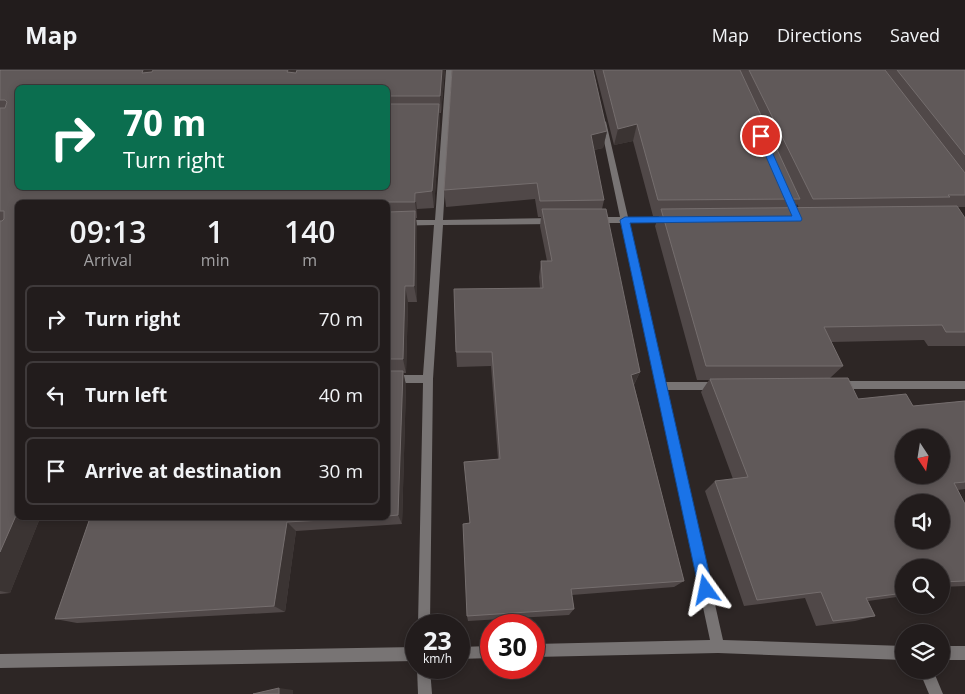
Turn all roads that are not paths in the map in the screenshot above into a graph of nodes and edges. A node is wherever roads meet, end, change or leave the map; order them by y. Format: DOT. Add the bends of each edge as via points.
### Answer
graph roads {
  1 [pos="449,70"];
  2 [pos="600,108"];
  3 [pos="566,220"];
  4 [pos="586,220"];
  5 [pos="625,220"];
  6 [pos="682,220"];
  7 [pos="438,222"];
  8 [pos="390,223"];
  9 [pos="390,379"];
  10 [pos="428,379"];
  11 [pos="965,385"];
  12 [pos="662,386"];
  13 [pos="730,386"];
  14 [pos="828,386"];
  15 [pos="424,614"];
  16 [pos="718,646"];
  17 [pos="545,651"];
  18 [pos="965,652"];
  19 [pos="895,653"];
  20 [pos="950,653"];
  21 [pos="405,654"];
  22 [pos="0,661"];
  23 [pos="424,679"];
  24 [pos="930,679"];
  25 [pos="425,694"];
  26 [pos="936,694"];
  1 -- 7 [label="street" via="441,117"];
  2 -- 5 [label="street"];
  3 -- 7 [label="street"];
  4 -- 5 [label="street"];
  5 -- 6 [label="street"];
  5 -- 12 [label="street"];
  7 -- 8 [label="street"];
  7 -- 10 [label="street"];
  9 -- 10 [label="street"];
  10 -- 15 [label="street"];
  11 -- 14 [label="street"];
  12 -- 13 [label="street"];
  12 -- 16 [label="street"];
  16 -- 17 [label="street"];
  16 -- 19 [label="street"];
  18 -- 20 [label="street"];
  21 -- 22 [label="street"];
  23 -- 25 [label="street"];
  24 -- 26 [label="street"];
}
